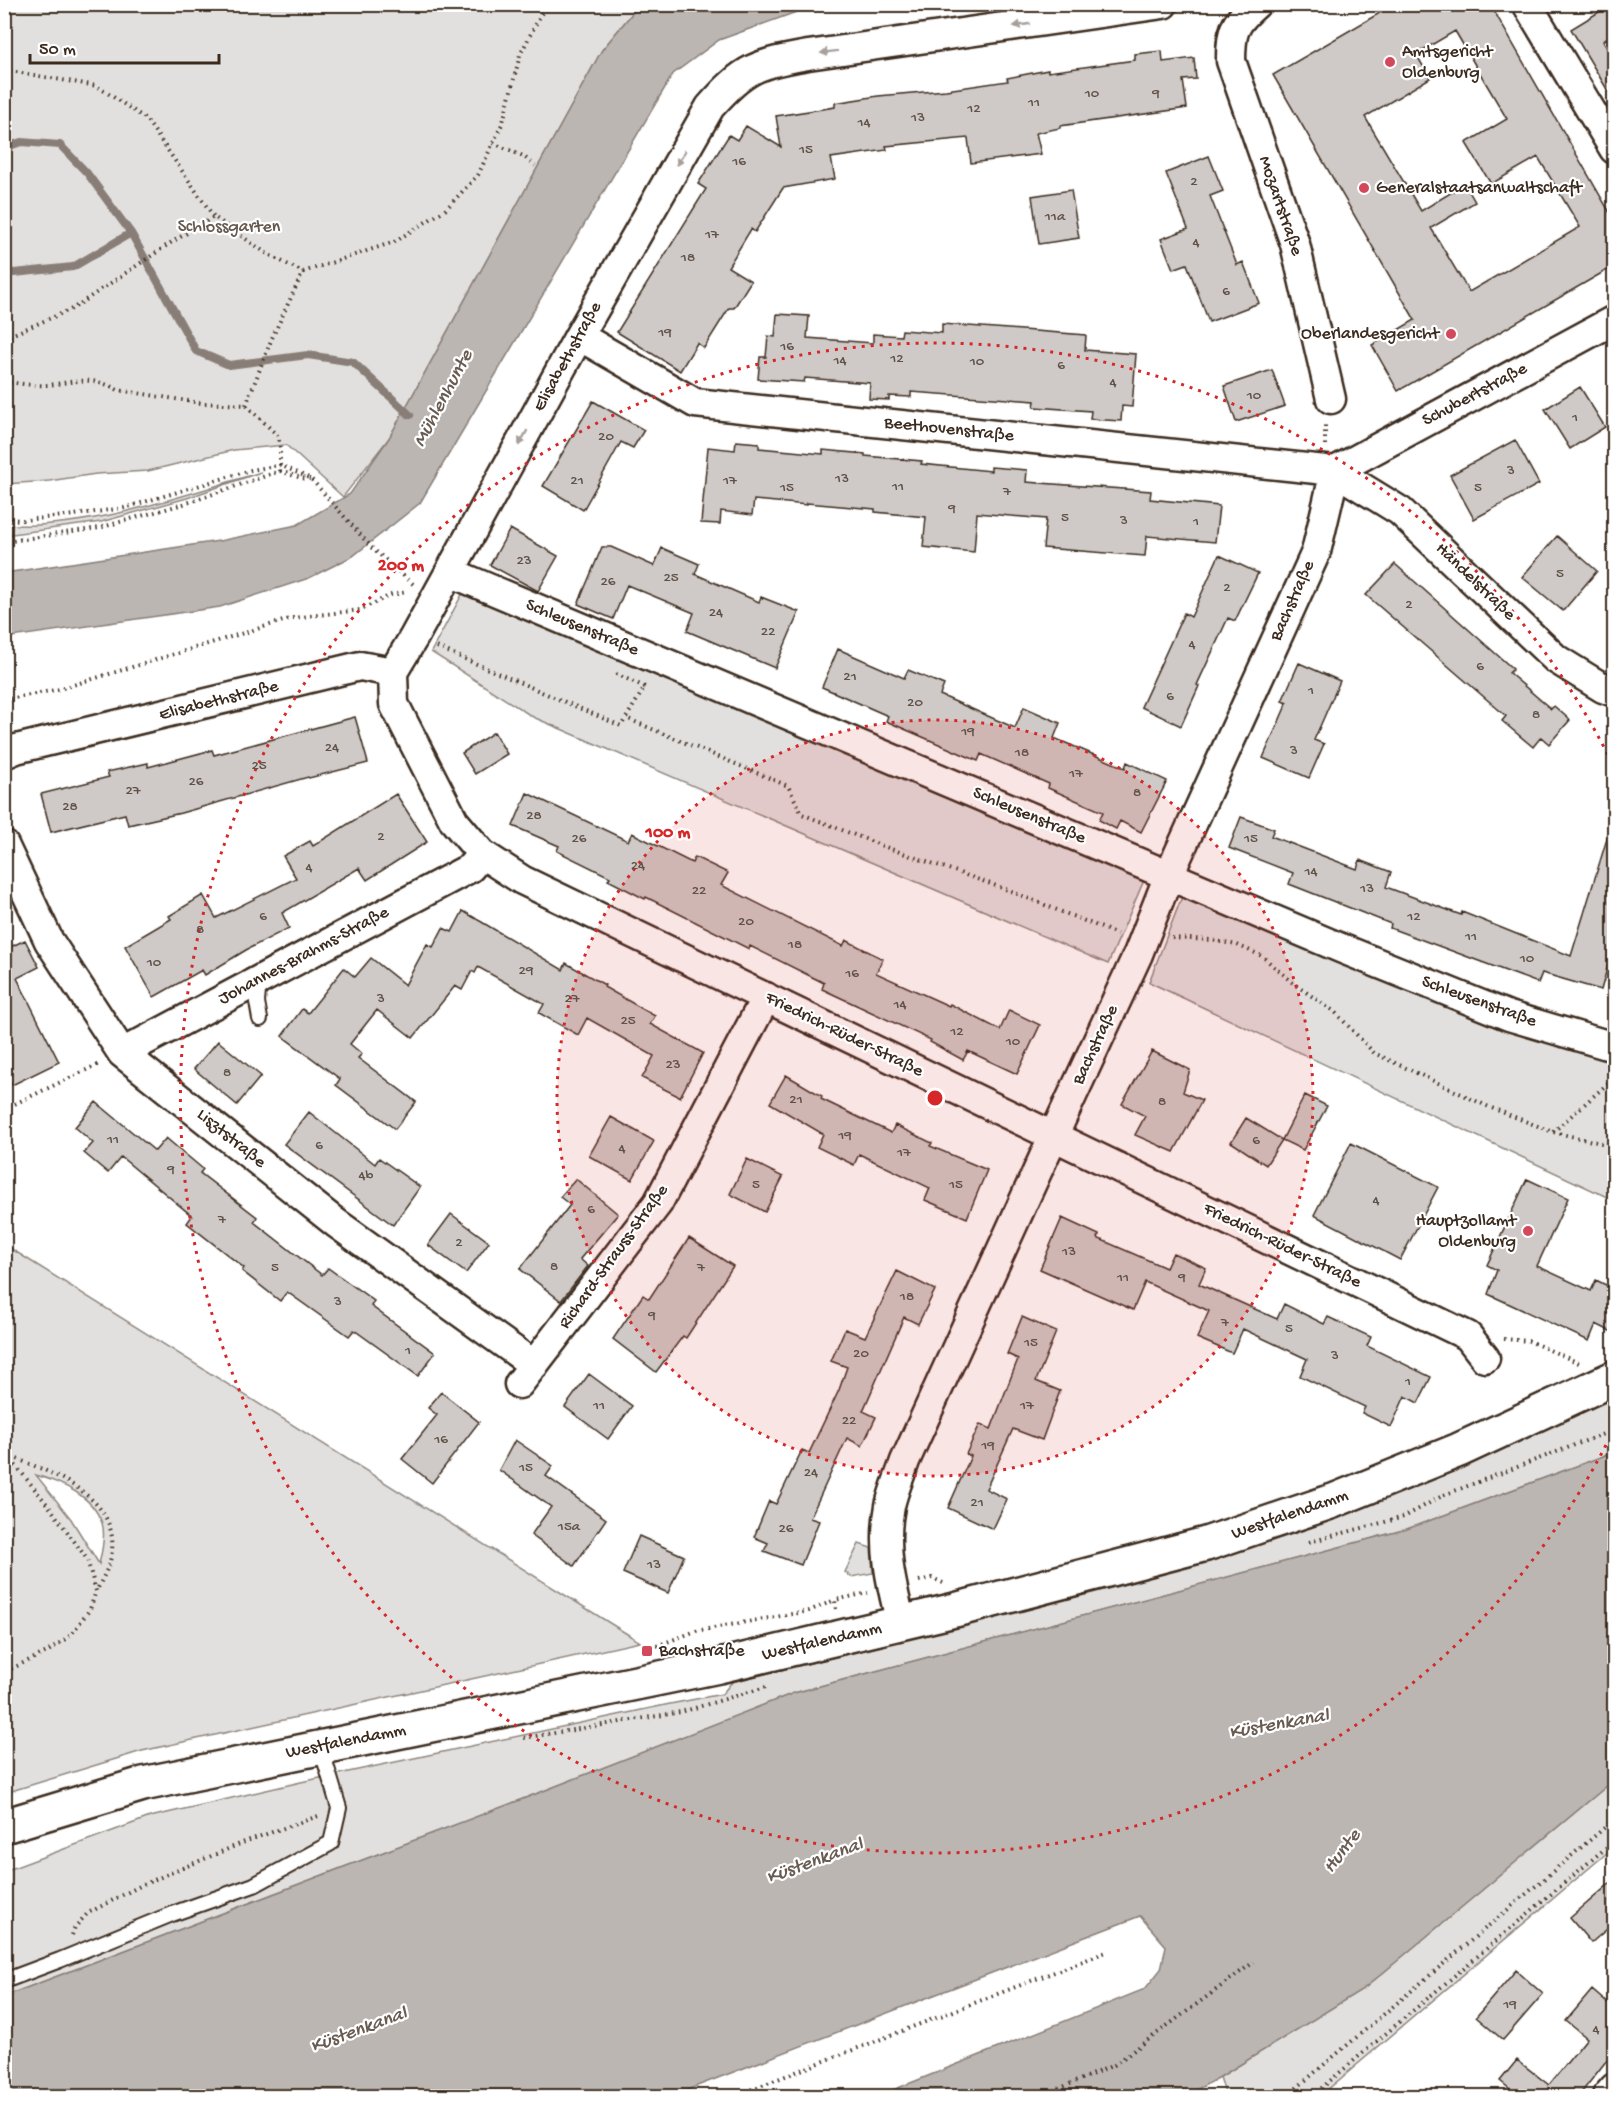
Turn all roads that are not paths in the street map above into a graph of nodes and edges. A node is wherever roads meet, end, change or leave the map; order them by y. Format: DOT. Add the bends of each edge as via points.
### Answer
graph roads {
  1 [pos="1163,4"];
  2 [pos="1527,4"];
  3 [pos="1241,9"];
  4 [pos="1614,150"];
  5 [pos="1614,320"];
  6 [pos="579,336"];
  7 [pos="1330,399"];
  8 [pos="1335,471"];
  9 [pos="450,572"];
  10 [pos="393,672"];
  11 [pos="1614,692"];
  12 [pos="4,754"];
  13 [pos="4,845"];
  14 [pos="482,854"];
  15 [pos="1169,875"];
  16 [pos="259,980"];
  17 [pos="766,997"];
  18 [pos="260,1019"];
  19 [pos="1614,1047"];
  20 [pos="122,1053"];
  21 [pos="1053,1137"];
  22 [pos="1485,1358"];
  23 [pos="527,1375"];
  24 [pos="1614,1378"];
  25 [pos="901,1623"];
  26 [pos="321,1747"];
  27 [pos="4,1826"];
  28 [pos="4,1981"];
  29 [pos="1614,2088"];
  30 [pos="1607,2097"];
  1 -- 6 [label="street, Elisabethstraße, one-way" via="808,55 766,63 743,74 710,107"];
  2 -- 4 [label="street"];
  3 -- 7 [label="street, Mozartstraße" via="1231,36 1231,61 1295,244"];
  5 -- 8 [label="street, Schubertstraße"];
  6 -- 8 [label="street, Beethovenstraße" via="695,403"];
  6 -- 9 [label="street, Elisabethstraße, one-way"];
  8 -- 11 [label="street, Händelstraße" via="1400,511 1556,658"];
  8 -- 15 [label="street, Bachstraße" via="1316,552"];
  9 -- 10 [label="street, Elisabethstraße"];
  9 -- 15 [label="street, Schleusenstraße"];
  10 -- 12 [label="street, Elisabethstraße" via="360,666"];
  10 -- 14 [label="street, Friedrich-Rüder-Straße" via="394,705 454,821"];
  13 -- 20 [label="street, Lisztstraße" via="48,941"];
  14 -- 16 [label="street, Johannes-Brahms-Straße" via="470,868"];
  14 -- 17 [label="street, Friedrich-Rüder-Straße" via="522,880"];
  15 -- 19 [label="street, Schleusenstraße" via="1509,1016"];
  15 -- 21 [label="street, Bachstraße"];
  16 -- 18 [label="lane"];
  16 -- 20 [label="street, Johannes-Brahms-Straße"];
  17 -- 21 [label="street, Friedrich-Rüder-Straße"];
  17 -- 23 [label="street, Richard-Strauss-Straße" via="658,1203"];
  20 -- 23 [label="street, Lisztstraße"];
  21 -- 22 [label="street, Friedrich-Rüder-Straße" via="1468,1335"];
  21 -- 25 [label="street, Bachstraße" via="904,1461 890,1504 887,1560"];
  24 -- 25 [label="street, Westfalendamm" via="1459,1450 1333,1501 1206,1544"];
  25 -- 26 [label="street, Westfalendamm" via="617,1688"];
  26 -- 27 [label="street, Westfalendamm" via="143,1784"];
  26 -- 28 [label="lane" via="339,1808 331,1843 254,1885"];
  29 -- 30 [label="street"];
}
